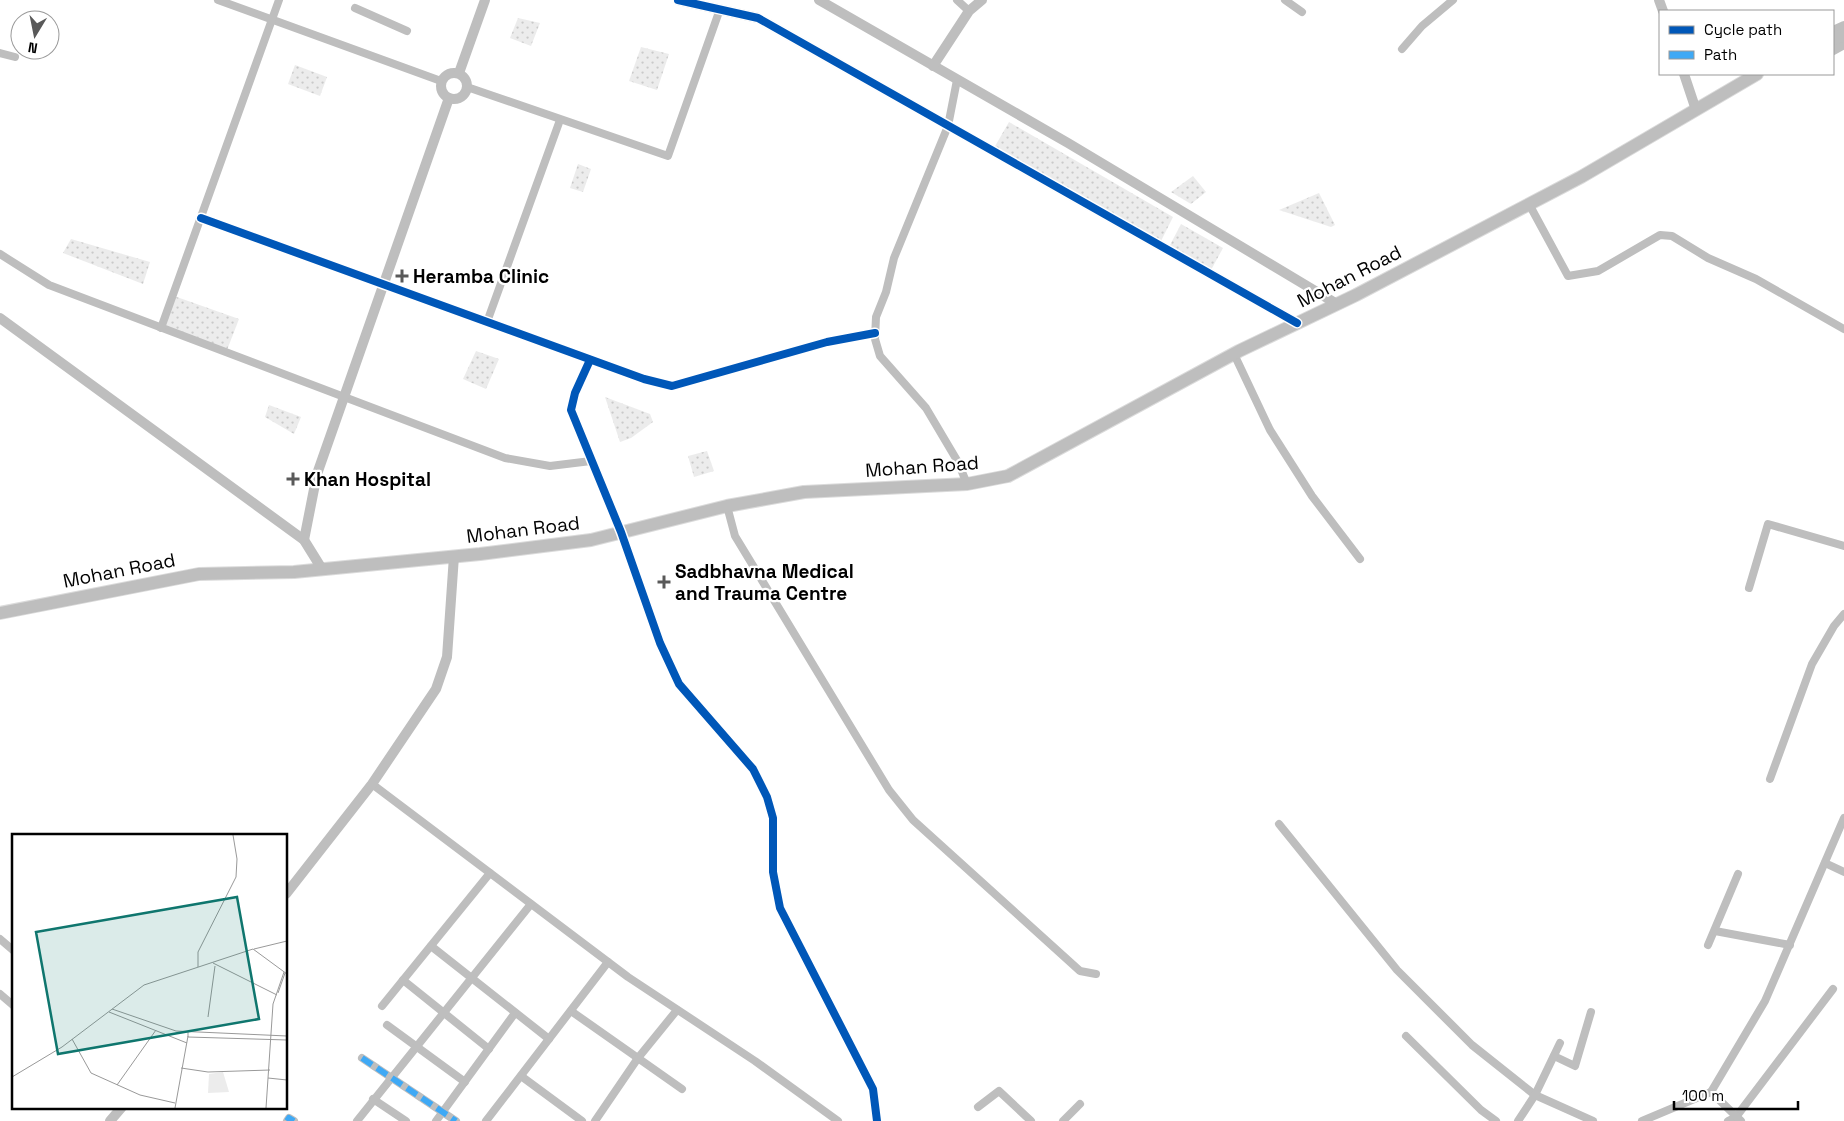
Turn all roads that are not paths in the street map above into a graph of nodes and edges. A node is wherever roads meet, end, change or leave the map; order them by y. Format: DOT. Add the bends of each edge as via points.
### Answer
graph roads {
  1 [pos="218,0"];
  2 [pos="279,0"];
  3 [pos="486,0"];
  4 [pos="678,0"];
  5 [pos="819,0"];
  6 [pos="957,0"];
  7 [pos="982,0"];
  8 [pos="1285,0"];
  9 [pos="1453,0"];
  10 [pos="355,8"];
  11 [pos="720,9"];
  12 [pos="969,11"];
  13 [pos="1302,12"];
  14 [pos="272,20"];
  15 [pos="407,31"];
  16 [pos="1402,49"];
  17 [pos="933,66"];
  18 [pos="459,73"];
  19 [pos="1684,75"];
  20 [pos="1755,75"];
  21 [pos="957,80"];
  22 [pos="441,81"];
  23 [pos="467,87"];
  24 [pos="449,98"];
  25 [pos="1696,110"];
  26 [pos="560,120"];
  27 [pos="948,126"];
  28 [pos="1530,204"];
  29 [pos="201,218"];
  30 [pos="0,254"];
  31 [pos="385,284"];
  32 [pos="1337,304"];
  33 [pos="0,318"];
  34 [pos="487,322"];
  35 [pos="1297,323"];
  36 [pos="161,328"];
  37 [pos="1844,329"];
  38 [pos="875,333"];
  39 [pos="1234,354"];
  40 [pos="590,360"];
  41 [pos="345,397"];
  42 [pos="592,461"];
  43 [pos="967,484"];
  44 [pos="727,506"];
  45 [pos="621,532"];
  46 [pos="304,540"];
  47 [pos="1844,546"];
  48 [pos="454,556"];
  49 [pos="1360,559"];
  50 [pos="322,569"];
  51 [pos="1749,588"];
  52 [pos="0,613"];
  53 [pos="1844,614"];
  54 [pos="1770,779"];
  55 [pos="372,784"];
  56 [pos="1844,820"];
  57 [pos="1279,824"];
  58 [pos="1825,864"];
  59 [pos="1844,872"];
  60 [pos="490,873"];
  61 [pos="1738,874"];
  62 [pos="288,891"];
  63 [pos="531,904"];
  64 [pos="1716,930"];
  65 [pos="0,939"];
  66 [pos="1708,945"];
  67 [pos="1790,945"];
  68 [pos="431,946"];
  69 [pos="12,949"];
  70 [pos="608,962"];
  71 [pos="1096,974"];
  72 [pos="471,978"];
  73 [pos="403,980"];
  74 [pos="1833,989"];
  75 [pos="0,994"];
  76 [pos="12,1004"];
  77 [pos="382,1006"];
  78 [pos="677,1010"];
  79 [pos="570,1011"];
  80 [pos="443,1012"];
  81 [pos="1591,1012"];
  82 [pos="515,1013"];
  83 [pos="387,1025"];
  84 [pos="1406,1036"];
  85 [pos="549,1039"];
  86 [pos="1560,1043"];
  87 [pos="416,1046"];
  88 [pos="489,1049"];
  89 [pos="1554,1056"];
  90 [pos="362,1058"];
  91 [pos="638,1058"];
  92 [pos="520,1076"];
  93 [pos="391,1077"];
  94 [pos="465,1082"];
  95 [pos="682,1089"];
  96 [pos="1711,1092"];
  97 [pos="1535,1095"];
  98 [pos="373,1099"];
  99 [pos="1080,1104"];
  100 [pos="978,1107"];
  101 [pos="121,1108"];
  102 [pos="442,1112"];
  103 [pos="401,1120"];
  104 [pos="1735,1120"];
  105 [pos="110,1121"];
  106 [pos="287,1121"];
  107 [pos="294,1121"];
  108 [pos="357,1121"];
  109 [pos="436,1121"];
  110 [pos="456,1121"];
  111 [pos="486,1121"];
  112 [pos="582,1121"];
  113 [pos="595,1121"];
  114 [pos="838,1121"];
  115 [pos="877,1121"];
  116 [pos="1031,1121"];
  117 [pos="1063,1121"];
  118 [pos="1496,1121"];
  119 [pos="1518,1121"];
  120 [pos="1593,1121"];
  121 [pos="1642,1121"];
  1 -- 14 [label="street"];
  2 -- 14 [label="street"];
  3 -- 18 [label="street"];
  4 -- 11 [label="street"];
  5 -- 17 [label="street"];
  6 -- 12 [label="street"];
  7 -- 12 [label="street"];
  8 -- 13 [label="street"];
  9 -- 16 [label="street" via="1422,26"];
  10 -- 15 [label="street"];
  11 -- 26 [label="street" via="668,156"];
  11 -- 27 [label="street" via="758,18"];
  12 -- 17 [label="street"];
  14 -- 22 [label="street"];
  14 -- 29 [label="street"];
  17 -- 21 [label="street"];
  18 -- 22 [label="street" via="450,72"];
  18 -- 23 [label="street" via="466,78"];
  19 -- 25 [label="street"];
  20 -- 25 [label="main road, Mohan Road"];
  21 -- 27 [label="street"];
  21 -- 32 [label="street"];
  22 -- 24 [label="street" via="441,89"];
  23 -- 24 [label="street" via="462,97"];
  23 -- 26 [label="street"];
  24 -- 31 [label="street"];
  25 -- 28 [label="main road, Mohan Road"];
  26 -- 34 [label="street"];
  27 -- 35 [label="street"];
  27 -- 38 [label="street" via="894,258 876,317"];
  28 -- 32 [label="main road, Mohan Road"];
  28 -- 37 [label="street" via="1568,276 1598,271 1660,235 1672,236 1708,258 1781,292"];
  29 -- 31 [label="street"];
  29 -- 36 [label="street"];
  30 -- 36 [label="street" via="49,285"];
  31 -- 34 [label="street"];
  31 -- 41 [label="street"];
  32 -- 35 [label="main road, Mohan Road"];
  33 -- 46 [label="street"];
  34 -- 40 [label="street"];
  35 -- 39 [label="main road, Mohan Road"];
  36 -- 41 [label="street"];
  38 -- 40 [label="street" via="827,342 672,386"];
  38 -- 43 [label="street" via="880,356 926,408 958,462"];
  39 -- 43 [label="main road, Mohan Road" via="1008,476"];
  39 -- 49 [label="street" via="1270,430 1312,496"];
  40 -- 42 [label="street" via="571,410"];
  41 -- 42 [label="street" via="505,458 550,466"];
  41 -- 46 [label="street" via="317,474"];
  42 -- 45 [label="street"];
  43 -- 44 [label="main road, Mohan Road" via="804,492"];
  44 -- 45 [label="main road, Mohan Road"];
  44 -- 71 [label="street" via="735,536 889,790 913,820 1080,971"];
  45 -- 48 [label="main road, Mohan Road" via="591,540"];
  45 -- 115 [label="street" via="660,643 679,684 753,769 767,797 773,818 773,872 780,908 873,1089"];
  46 -- 50 [label="street"];
  47 -- 51 [label="street" via="1768,524"];
  48 -- 50 [label="main road, Mohan Road"];
  48 -- 55 [label="street" via="447,657 436,689"];
  50 -- 52 [label="main road, Mohan Road" via="199,574"];
  53 -- 54 [label="street" via="1812,664"];
  55 -- 60 [label="street"];
  55 -- 62 [label="street"];
  56 -- 58 [label="street"];
  57 -- 97 [label="street" via="1410,984 1472,1045"];
  58 -- 59 [label="street"];
  58 -- 67 [label="street"];
  60 -- 63 [label="street"];
  60 -- 68 [label="street"];
  61 -- 64 [label="street"];
  63 -- 70 [label="street"];
  63 -- 72 [label="street"];
  64 -- 66 [label="street"];
  64 -- 67 [label="street"];
  65 -- 69 [label="street"];
  67 -- 96 [label="street" via="1765,1001"];
  68 -- 72 [label="street"];
  68 -- 73 [label="street"];
  70 -- 78 [label="street"];
  70 -- 79 [label="street"];
  72 -- 80 [label="street"];
  72 -- 82 [label="street"];
  73 -- 77 [label="street"];
  73 -- 80 [label="street"];
  74 -- 104 [label="street"];
  75 -- 76 [label="street"];
  78 -- 91 [label="street"];
  78 -- 114 [label="street"];
  79 -- 85 [label="street"];
  79 -- 91 [label="street"];
  80 -- 87 [label="street"];
  80 -- 88 [label="street"];
  81 -- 89 [label="street" via="1576,1066"];
  82 -- 85 [label="street"];
  82 -- 88 [label="street"];
  83 -- 87 [label="street"];
  84 -- 118 [label="street"];
  85 -- 92 [label="street"];
  86 -- 89 [label="street"];
  87 -- 93 [label="street"];
  87 -- 94 [label="street"];
  88 -- 94 [label="street"];
  89 -- 97 [label="street"];
  90 -- 93 [label="street"];
  91 -- 95 [label="street"];
  91 -- 113 [label="street"];
  92 -- 111 [label="street"];
  92 -- 112 [label="street"];
  93 -- 98 [label="street"];
  93 -- 102 [label="street"];
  94 -- 102 [label="street"];
  96 -- 104 [label="street"];
  96 -- 121 [label="street"];
  97 -- 119 [label="street"];
  97 -- 120 [label="street"];
  98 -- 103 [label="street"];
  98 -- 108 [label="street"];
  99 -- 117 [label="street"];
  100 -- 116 [label="street" via="999,1091"];
  101 -- 105 [label="street"];
  102 -- 109 [label="street"];
  102 -- 110 [label="street"];
  106 -- 107 [label="street" via="289,1118"];
}
